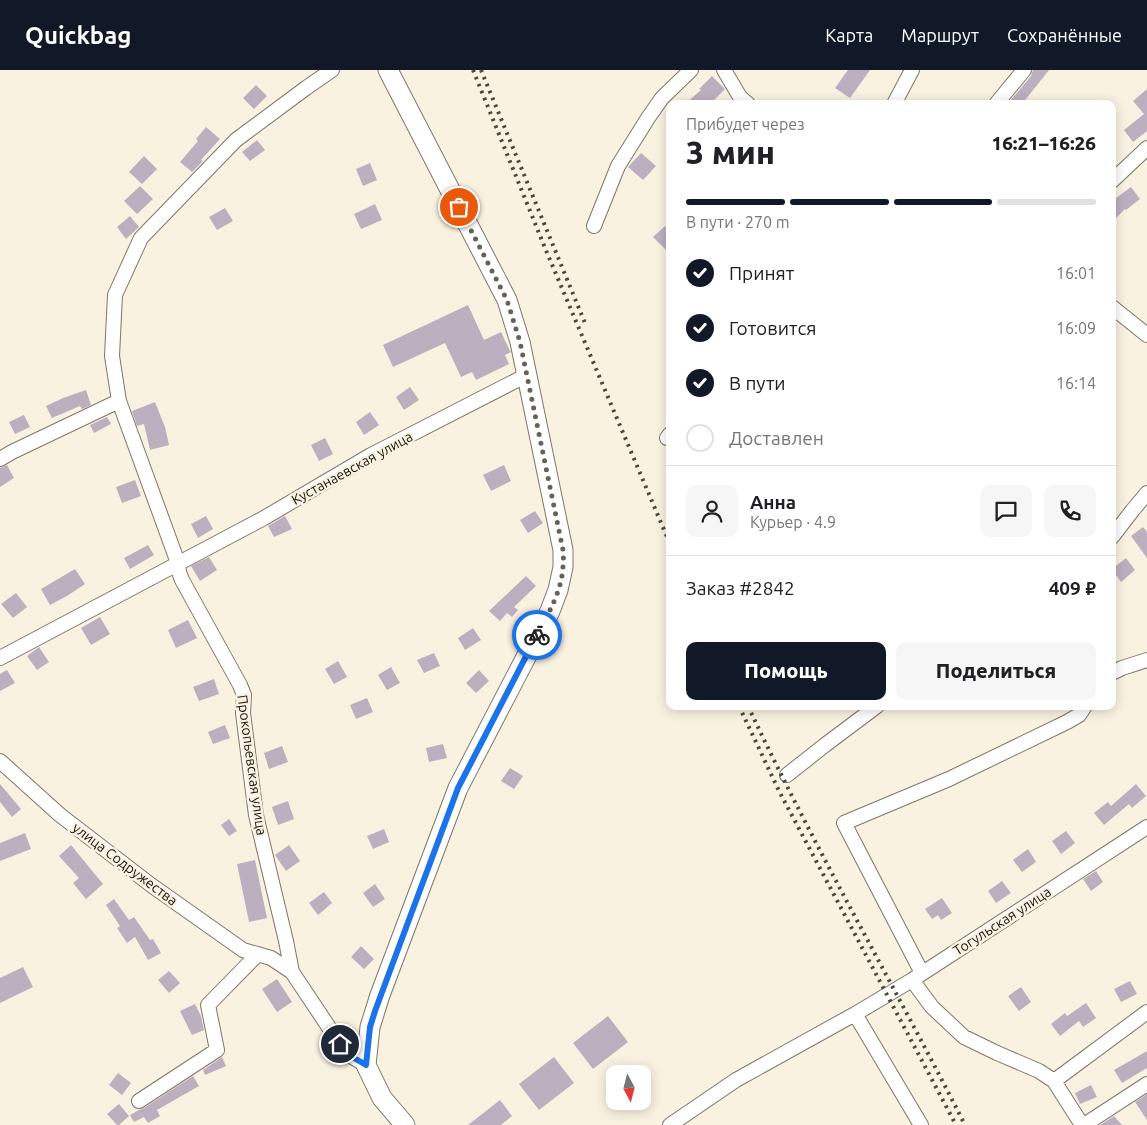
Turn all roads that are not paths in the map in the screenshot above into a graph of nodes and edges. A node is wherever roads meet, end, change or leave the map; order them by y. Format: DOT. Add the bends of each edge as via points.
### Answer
graph roads {
  1 [pos="332,70"];
  2 [pos="388,70"];
  3 [pos="691,70"];
  4 [pos="724,70"];
  5 [pos="912,70"];
  6 [pos="1024,70"];
  7 [pos="744,100"];
  8 [pos="896,100"];
  9 [pos="999,100"];
  10 [pos="1147,148"];
  11 [pos="1116,177"];
  12 [pos="594,226"];
  13 [pos="1116,310"];
  14 [pos="1147,335"];
  15 [pos="527,375"];
  16 [pos="119,400"];
  17 [pos="0,459"];
  18 [pos="1147,493"];
  19 [pos="1116,532"];
  20 [pos="178,564"];
  21 [pos="0,658"];
  22 [pos="1147,660"];
  23 [pos="1116,671"];
  24 [pos="872,710"];
  25 [pos="1082,710"];
  26 [pos="0,761"];
  27 [pos="788,775"];
  28 [pos="1147,826"];
  29 [pos="258,954"];
  30 [pos="292,972"];
  31 [pos="917,977"];
  32 [pos="1147,1012"];
  33 [pos="856,1014"];
  34 [pos="366,1065"];
  35 [pos="1054,1081"];
  36 [pos="1147,1084"];
  37 [pos="139,1101"];
  38 [pos="405,1125"];
  39 [pos="670,1125"];
  40 [pos="921,1125"];
  41 [pos="1083,1125"];
  1 -- 16 [label="street, Прокопьевская улица" via="236,140 141,238 115,295 112,356"];
  2 -- 15 [label="main road" via="507,300"];
  3 -- 12 [label="street" via="662,98 618,166"];
  4 -- 7 [label="street"];
  5 -- 8 [label="street"];
  6 -- 9 [label="street"];
  10 -- 11 [label="street"];
  13 -- 14 [label="street"];
  15 -- 20 [label="street, Кустанаевская улица" via="370,455"];
  15 -- 34 [label="main road" via="564,567 550,611 458,788 370,1027"];
  16 -- 17 [label="street"];
  16 -- 20 [label="street, Прокопьевская улица"];
  18 -- 19 [label="street"];
  20 -- 21 [label="street, Кустанаевская улица"];
  20 -- 30 [label="street, Прокопьевская улица" via="182,580 244,695 243,713 256,815"];
  22 -- 23 [label="street"];
  24 -- 27 [label="street"];
  25 -- 31 [label="street" via="1067,722 949,779 844,823"];
  26 -- 29 [label="street, улица Содружества" via="60,815 151,885 235,945"];
  28 -- 31 [label="street, Тогульская улица"];
  29 -- 30 [label="street, улица Содружества" via="271,958"];
  29 -- 37 [label="street" via="208,1005 217,1050"];
  30 -- 34 [label="street, Прокопьевская улица" via="340,1044 349,1055"];
  31 -- 33 [label="street, Тогульская улица"];
  31 -- 35 [label="street" via="932,1007 964,1037"];
  32 -- 35 [label="street"];
  33 -- 39 [label="street, Тогульская улица" via="736,1080"];
  33 -- 40 [label="street"];
  34 -- 38 [label="main road, Прокопьевская улица" via="382,1098"];
  35 -- 41 [label="street"];
  36 -- 41 [label="street"];
}
